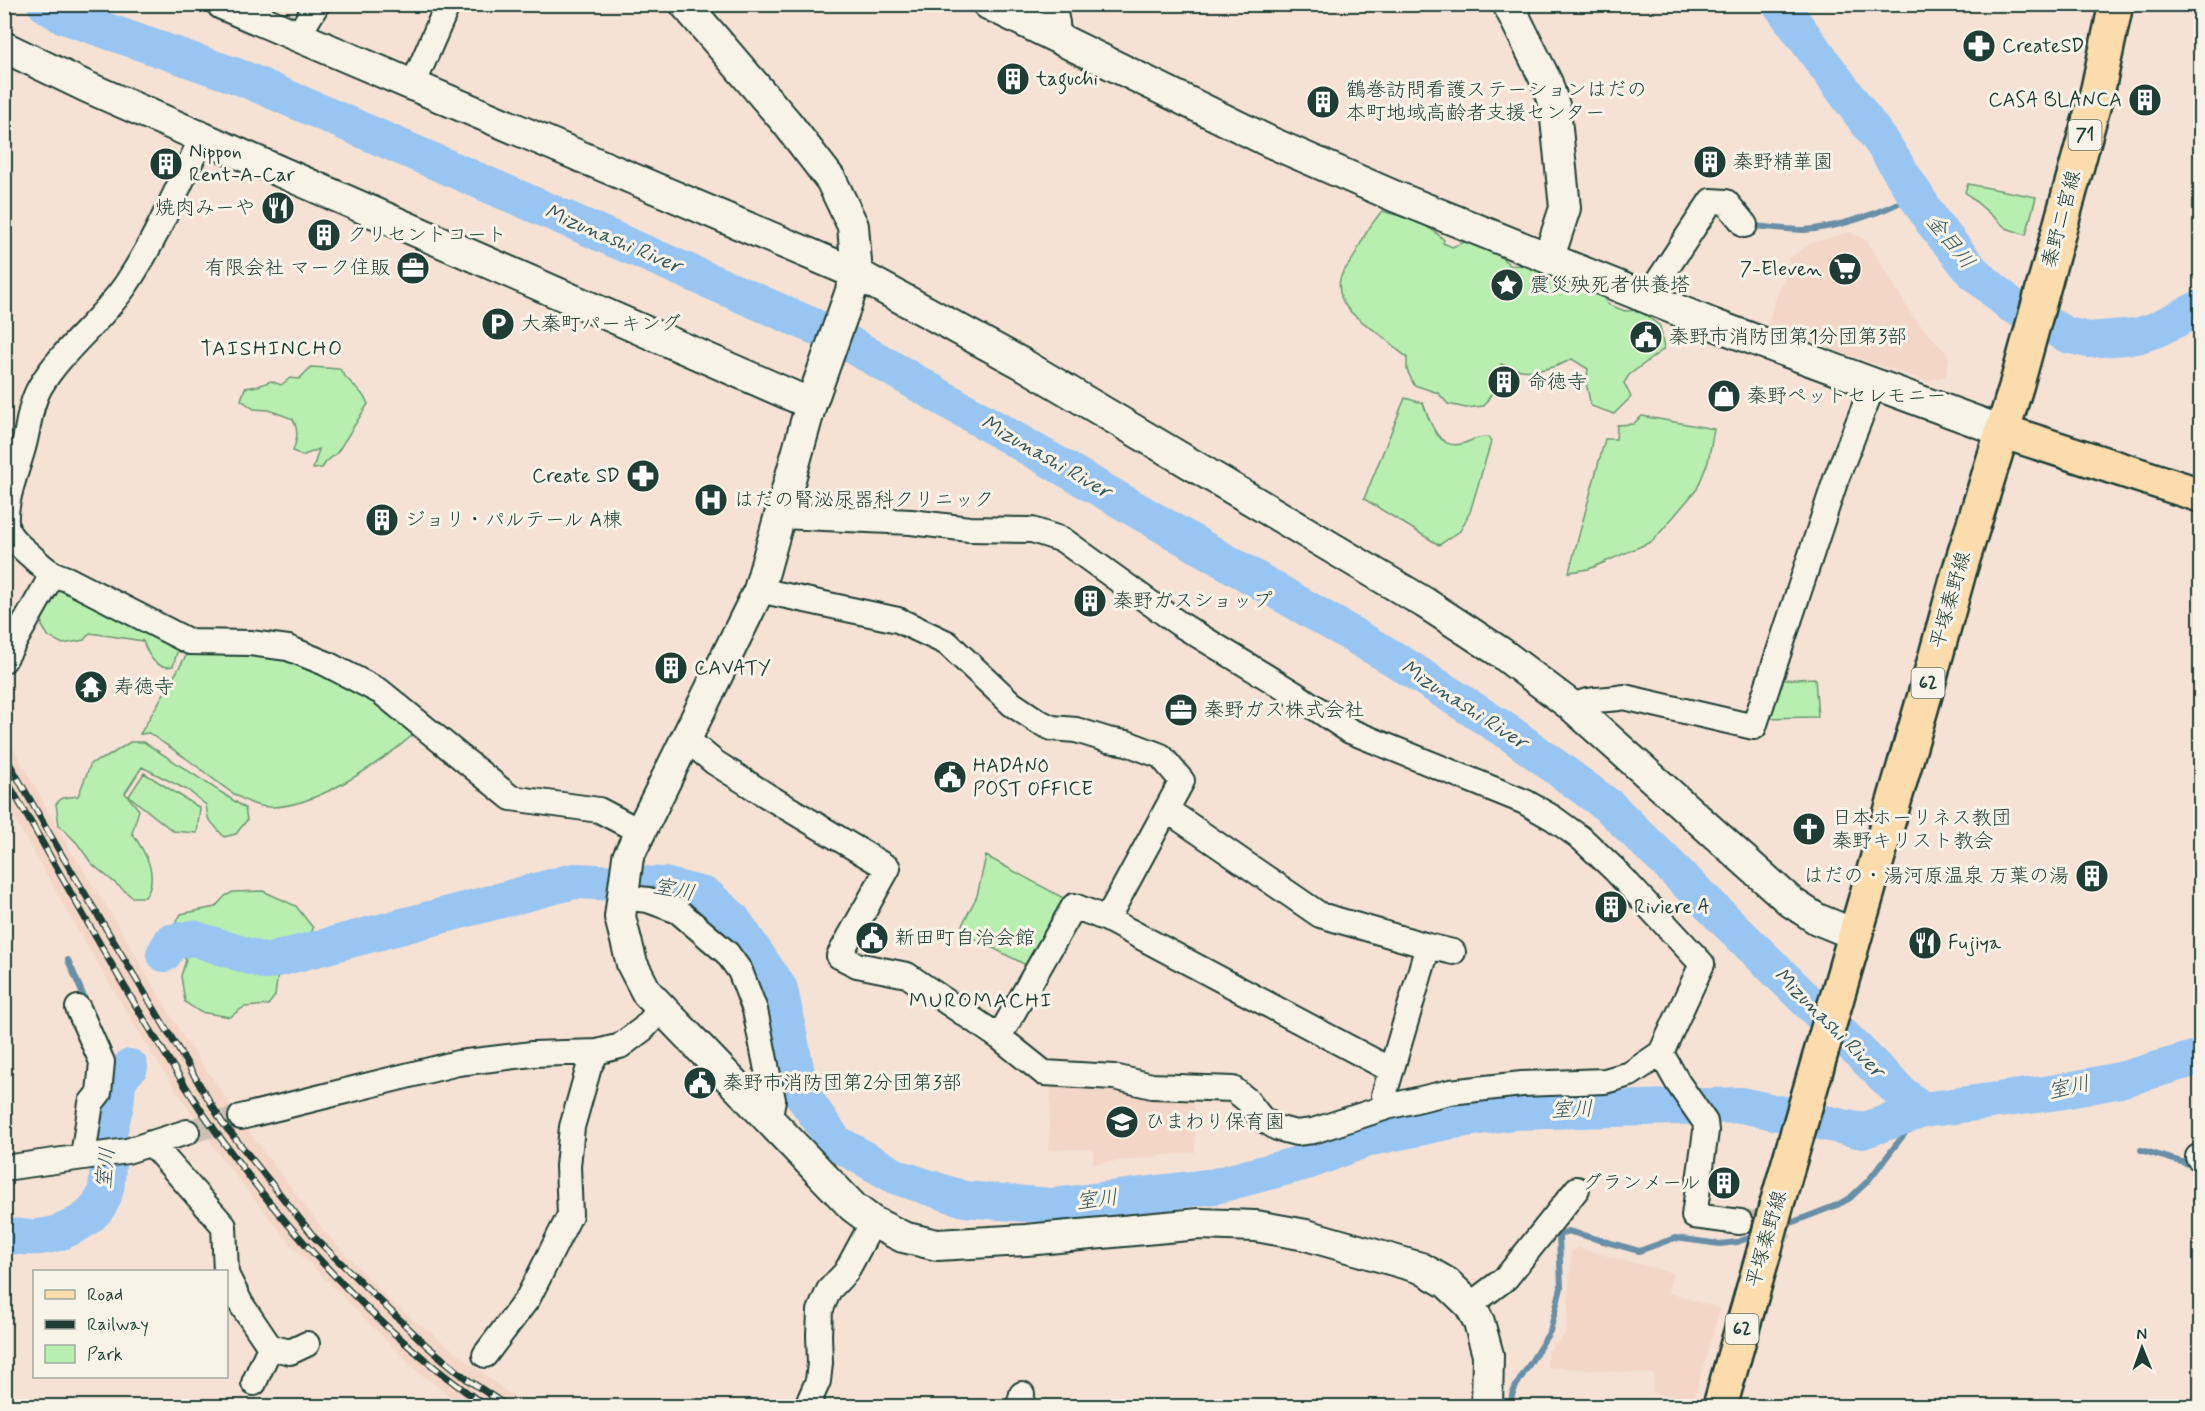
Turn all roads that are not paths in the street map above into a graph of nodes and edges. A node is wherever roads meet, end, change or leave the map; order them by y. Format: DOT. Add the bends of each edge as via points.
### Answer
graph roads {
  1 [pos="222,4"];
  2 [pos="317,4"];
  3 [pos="448,4"];
  4 [pos="685,4"];
  5 [pos="988,4"];
  6 [pos="1053,4"];
  7 [pos="1508,4"];
  8 [pos="2116,4"];
  9 [pos="297,36"];
  10 [pos="1058,38"];
  11 [pos="4,47"];
  12 [pos="413,85"];
  13 [pos="202,138"];
  14 [pos="1745,225"];
  15 [pos="1549,257"];
  16 [pos="856,278"];
  17 [pos="1647,298"];
  18 [pos="1873,385"];
  19 [pos="813,399"];
  20 [pos="2002,431"];
  21 [pos="2200,495"];
  22 [pos="781,516"];
  23 [pos="50,574"];
  24 [pos="759,590"];
  25 [pos="4,660"];
  26 [pos="1573,707"];
  27 [pos="685,742"];
  28 [pos="1167,810"];
  29 [pos="634,844"];
  30 [pos="622,896"];
  31 [pos="1107,919"];
  32 [pos="1854,934"];
  33 [pos="1428,946"];
  34 [pos="1453,952"];
  35 [pos="78,1008"];
  36 [pos="661,1009"];
  37 [pos="999,1037"];
  38 [pos="597,1052"];
  39 [pos="1661,1053"];
  40 [pos="1391,1070"];
  41 [pos="1387,1107"];
  42 [pos="241,1117"];
  43 [pos="769,1120"];
  44 [pos="187,1132"];
  45 [pos="151,1143"];
  46 [pos="88,1155"];
  47 [pos="4,1168"];
  48 [pos="1577,1189"];
  49 [pos="873,1222"];
  50 [pos="1740,1222"];
  51 [pos="226,1270"];
  52 [pos="228,1277"];
  53 [pos="1470,1305"];
  54 [pos="308,1344"];
  55 [pos="270,1347"];
  56 [pos="485,1355"];
  57 [pos="254,1383"];
  58 [pos="807,1407"];
  59 [pos="1487,1407"];
  60 [pos="1720,1407"];
  1 -- 9 [label="street"];
  2 -- 9 [label="street"];
  3 -- 12 [label="street"];
  4 -- 16 [label="street" via="788,123 831,180 853,226"];
  5 -- 10 [label="street"];
  6 -- 10 [label="street"];
  7 -- 15 [label="street" via="1547,83 1555,109 1565,208"];
  8 -- 20 [label="main road, 秦野二宮線 / 71" via="2097,89"];
  9 -- 12 [label="street"];
  10 -- 15 [label="street" via="1270,142"];
  11 -- 13 [label="street"];
  12 -- 16 [label="street"];
  13 -- 19 [label="street"];
  13 -- 23 [label="street" via="126,285 62,357 32,403 5,520 14,541"];
  14 -- 17 [label="street" via="1726,202 1710,201"];
  15 -- 17 [label="street"];
  16 -- 19 [label="street"];
  16 -- 26 [label="street" via="1021,363 1425,603 1500,652"];
  17 -- 18 [label="street"];
  18 -- 20 [label="street"];
  18 -- 26 [label="street" via="1836,479 1754,727 1624,696 1582,700"];
  19 -- 22 [label="street"];
  20 -- 21 [label="main road"];
  20 -- 32 [label="main road, 平塚秦野線 / 62"];
  22 -- 24 [label="street"];
  22 -- 39 [label="street" via="1032,530 1063,540 1178,623 1350,731 1525,802 1553,818 1615,870 1702,964"];
  23 -- 25 [label="street"];
  23 -- 29 [label="street" via="190,642 288,648 325,663 381,692 511,798 599,810"];
  24 -- 27 [label="street"];
  24 -- 28 [label="street" via="898,620 947,642 1012,704 1039,722 1127,743 1161,756 1182,781"];
  26 -- 32 [label="street" via="1791,902 1817,919"];
  27 -- 29 [label="street"];
  27 -- 37 [label="street" via="888,868 839,957 857,965 907,975"];
  28 -- 31 [label="street"];
  28 -- 33 [label="street" via="1320,915"];
  29 -- 30 [label="street"];
  30 -- 36 [label="street" via="622,933 632,964 647,993"];
  30 -- 43 [label="street" via="678,911 727,953 740,971 755,1010 773,1100"];
  31 -- 37 [label="street" via="1074,906"];
  31 -- 40 [label="street"];
  32 -- 60 [label="main road, 平塚秦野線 / 62, bridge"];
  33 -- 34 [label="street"];
  33 -- 40 [label="street"];
  35 -- 46 [label="street" via="102,1062 99,1093 91,1102"];
  36 -- 38 [label="street" via="631,1039"];
  36 -- 43 [label="street"];
  37 -- 41 [label="street" via="1044,1073 1114,1077 1152,1086 1233,1089 1261,1118 1277,1128 1296,1132 1313,1131"];
  38 -- 42 [label="street" via="532,1054 458,1063"];
  38 -- 56 [label="street" via="572,1127 568,1166 570,1215 528,1298"];
  39 -- 41 [label="street" via="1630,1074 1605,1081 1450,1092"];
  39 -- 50 [label="street" via="1705,1122 1694,1216"];
  40 -- 41 [label="street" via="1384,1095"];
  43 -- 49 [label="street" via="853,1207"];
  44 -- 45 [label="street"];
  45 -- 46 [label="street" via="127,1151"];
  45 -- 51 [label="street" via="224,1226"];
  46 -- 47 [label="street"];
  48 -- 53 [label="street" via="1506,1278"];
  49 -- 53 [label="street" via="903,1237 937,1245 1199,1224 1256,1226 1306,1234 1421,1268 1447,1283"];
  49 -- 58 [label="street" via="846,1272 829,1290 820,1311 818,1381"];
  52 -- 55 [label="street"];
  53 -- 59 [label="street" via="1488,1356"];
  54 -- 55 [label="street" via="290,1353"];
  55 -- 57 [label="street"];
}
